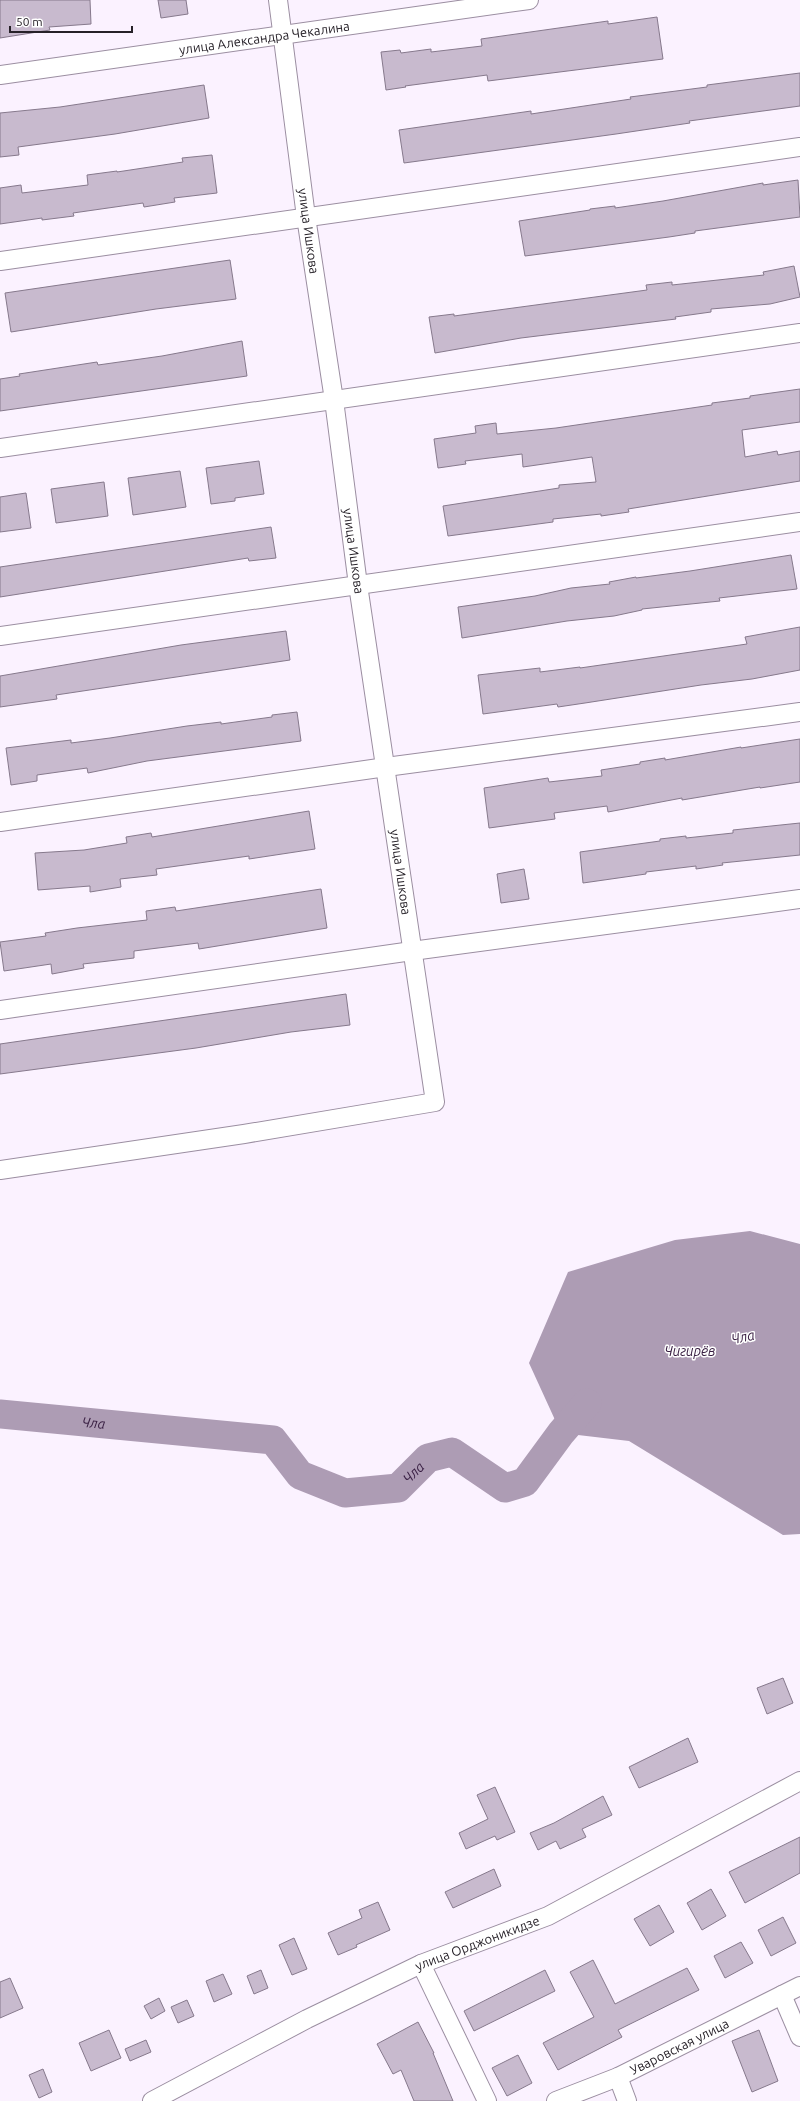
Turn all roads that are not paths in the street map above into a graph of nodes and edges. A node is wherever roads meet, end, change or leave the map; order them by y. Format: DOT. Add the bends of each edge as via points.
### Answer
graph roads {
  1 [pos="278,0"];
  2 [pos="529,0"];
  3 [pos="284,34"];
  4 [pos="0,75"];
  5 [pos="800,147"];
  6 [pos="306,217"];
  7 [pos="0,261"];
  8 [pos="800,333"];
  9 [pos="334,400"];
  10 [pos="0,448"];
  11 [pos="800,522"];
  12 [pos="358,585"];
  13 [pos="0,636"];
  14 [pos="800,712"];
  15 [pos="386,767"];
  16 [pos="0,822"];
  17 [pos="800,898"];
  18 [pos="412,951"];
  19 [pos="0,1010"];
  20 [pos="0,1170"];
  21 [pos="800,1781"];
  22 [pos="421,1964"];
  23 [pos="800,1986"];
  24 [pos="782,1995"];
  25 [pos="800,2037"];
  26 [pos="618,2077"];
  27 [pos="152,2101"];
  28 [pos="487,2101"];
  29 [pos="556,2101"];
  30 [pos="627,2101"];
  1 -- 3 [label="street, улица Ишкова"];
  2 -- 3 [label="street, улица Александра Чекалина"];
  3 -- 4 [label="street, улица Александра Чекалина"];
  3 -- 6 [label="street, улица Ишкова"];
  5 -- 6 [label="street"];
  6 -- 7 [label="street"];
  6 -- 9 [label="street, улица Ишкова"];
  8 -- 9 [label="street"];
  9 -- 10 [label="street"];
  9 -- 12 [label="street, улица Ишкова"];
  11 -- 12 [label="street"];
  12 -- 13 [label="street"];
  12 -- 15 [label="street, улица Ишкова"];
  14 -- 15 [label="street"];
  15 -- 16 [label="street"];
  15 -- 18 [label="street, улица Ишкова"];
  17 -- 18 [label="street"];
  18 -- 19 [label="street"];
  18 -- 20 [label="street, улица Ишкова" via="435,1102 244,1134"];
  21 -- 22 [label="street, улица Орджоникидзе" via="548,1916"];
  22 -- 27 [label="street, улица Орджоникидзе" via="307,2019"];
  22 -- 28 [label="street"];
  23 -- 24 [label="street, Уваровская улица"];
  24 -- 25 [label="street"];
  24 -- 26 [label="street, Уваровская улица"];
  26 -- 29 [label="street, Уваровская улица"];
  26 -- 30 [label="street"];
}
